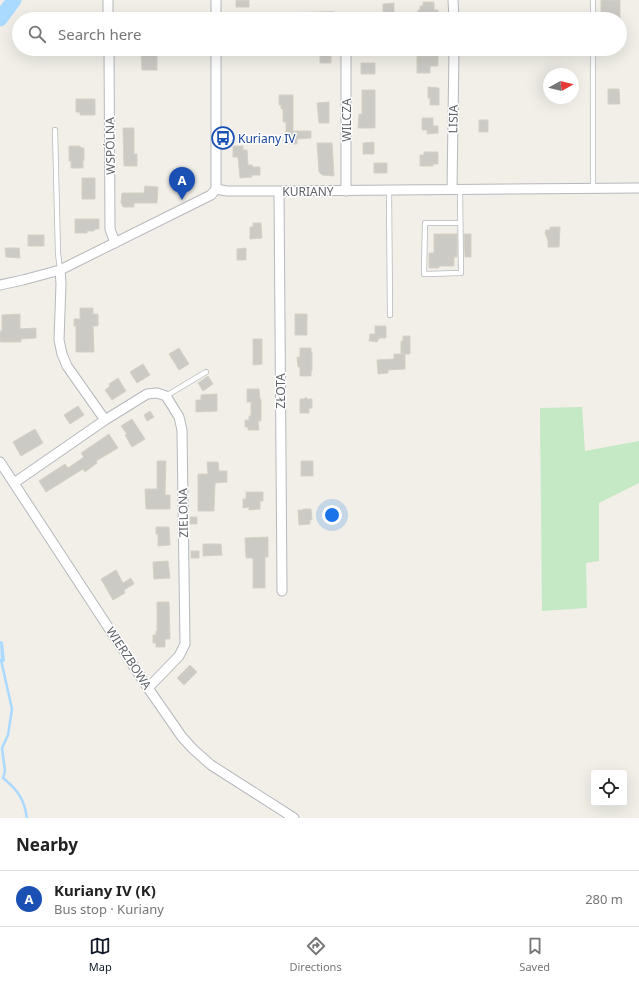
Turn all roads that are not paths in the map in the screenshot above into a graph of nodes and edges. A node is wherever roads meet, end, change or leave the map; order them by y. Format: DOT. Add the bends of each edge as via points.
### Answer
graph roads {
  1 [pos="108,0"];
  2 [pos="216,0"];
  3 [pos="453,0"];
  4 [pos="593,0"];
  5 [pos="108,12"];
  6 [pos="216,12"];
  7 [pos="454,12"];
  8 [pos="593,12"];
  9 [pos="109,56"];
  10 [pos="216,56"];
  11 [pos="346,56"];
  12 [pos="454,56"];
  13 [pos="593,56"];
  14 [pos="55,130"];
  15 [pos="593,188"];
  16 [pos="639,188"];
  17 [pos="216,189"];
  18 [pos="456,189"];
  19 [pos="389,190"];
  20 [pos="279,191"];
  21 [pos="346,191"];
  22 [pos="460,223"];
  23 [pos="116,243"];
  24 [pos="60,270"];
  25 [pos="0,285"];
  26 [pos="390,315"];
  27 [pos="206,372"];
  28 [pos="166,396"];
  29 [pos="105,420"];
  30 [pos="0,462"];
  31 [pos="14,483"];
  32 [pos="282,591"];
  33 [pos="148,688"];
  34 [pos="294,818"];
  1 -- 5 [label="street"];
  2 -- 6 [label="street"];
  3 -- 7 [label="street"];
  4 -- 8 [label="lane"];
  9 -- 23 [label="street, WSPÓLNA" via="110,229"];
  10 -- 17 [label="street"];
  11 -- 21 [label="street, WILCZA"];
  12 -- 18 [label="street, LISIA"];
  13 -- 15 [label="lane"];
  14 -- 24 [label="lane"];
  15 -- 16 [label="street, KURIANY"];
  15 -- 18 [label="street, KURIANY"];
  17 -- 20 [label="street, KURIANY"];
  17 -- 23 [label="street" via="211,195"];
  18 -- 19 [label="street, KURIANY"];
  18 -- 22 [label="lane"];
  19 -- 21 [label="street, KURIANY"];
  19 -- 26 [label="lane"];
  20 -- 21 [label="street, KURIANY"];
  20 -- 32 [label="street, ZŁOTA"];
  22 -- 22 [label="lane" via="461,273 424,274 426,223"];
  23 -- 24 [label="street"];
  24 -- 25 [label="street"];
  24 -- 29 [label="street" via="59,340 62,354 67,366"];
  27 -- 28 [label="lane"];
  28 -- 29 [label="street" via="147,394"];
  28 -- 33 [label="street, ZIELONA" via="179,417 182,430 185,644 179,656"];
  29 -- 31 [label="street"];
  30 -- 31 [label="street, WIERZBOWA"];
  31 -- 33 [label="street, WIERZBOWA"];
  33 -- 34 [label="street, WIERZBOWA" via="182,737 211,766"];
}
